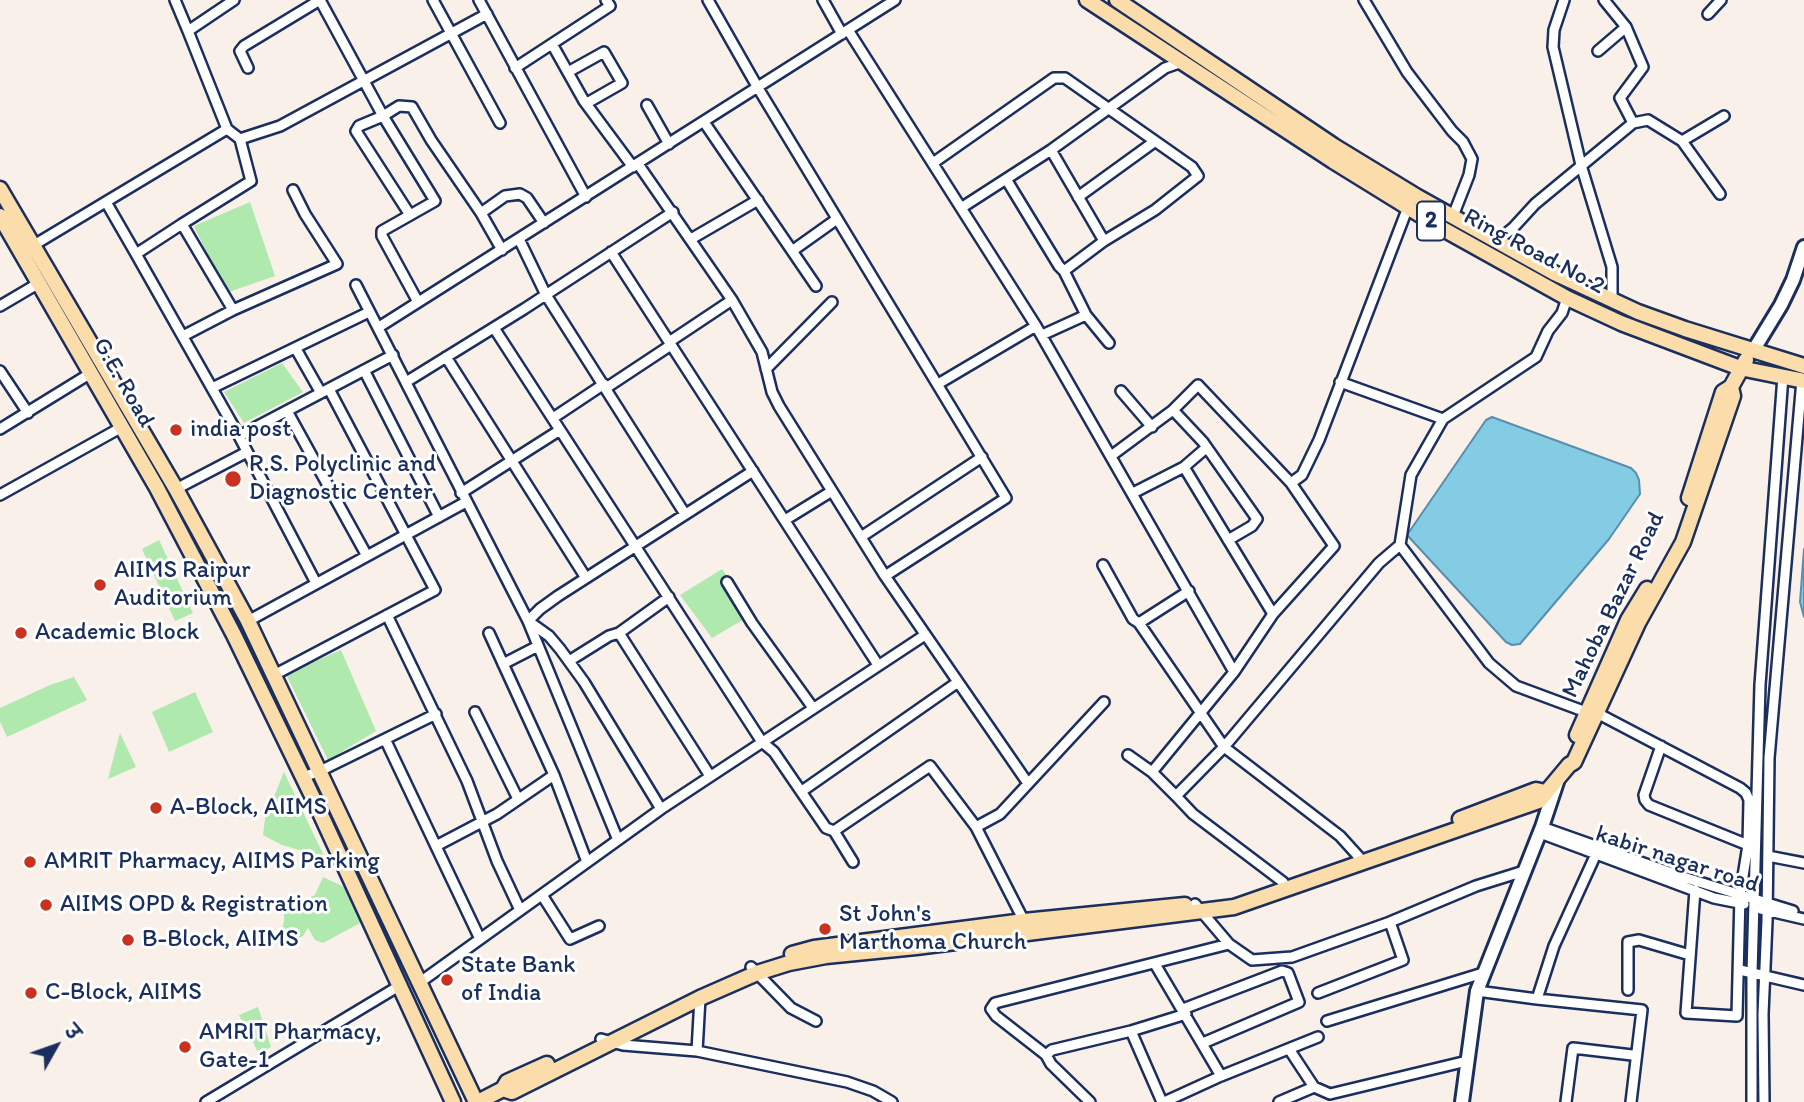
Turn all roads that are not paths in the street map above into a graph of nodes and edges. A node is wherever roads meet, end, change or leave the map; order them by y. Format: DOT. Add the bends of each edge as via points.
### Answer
graph roads {
  1 [pos="175,0"];
  2 [pos="234,0"];
  3 [pos="320,0"];
  4 [pos="433,0"];
  5 [pos="479,0"];
  6 [pos="606,0"];
  7 [pos="708,0"];
  8 [pos="823,0"];
  9 [pos="895,0"];
  10 [pos="1087,0"];
  11 [pos="1117,0"];
  12 [pos="1364,0"];
  13 [pos="1564,0"];
  14 [pos="1604,0"];
  15 [pos="1721,0"];
  16 [pos="486,14"];
  17 [pos="1708,14"];
  18 [pos="1626,27"];
  19 [pos="188,31"];
  20 [pos="845,32"];
  21 [pos="450,33"];
  22 [pos="552,44"];
  23 [pos="1598,51"];
  24 [pos="1182,62"];
  25 [pos="248,68"];
  26 [pos="516,68"];
  27 [pos="568,72"];
  28 [pos="364,80"];
  29 [pos="758,88"];
  30 [pos="587,103"];
  31 [pos="647,106"];
  32 [pos="1108,108"];
  33 [pos="383,116"];
  34 [pos="1724,116"];
  35 [pos="704,122"];
  36 [pos="500,123"];
  37 [pos="1633,123"];
  38 [pos="227,129"];
  39 [pos="240,139"];
  40 [pos="1682,141"];
  41 [pos="1154,142"];
  42 [pos="669,144"];
  43 [pos="1051,150"];
  44 [pos="933,163"];
  45 [pos="1581,165"];
  46 [pos="636,166"];
  47 [pos="1006,179"];
  48 [pos="0,189"];
  49 [pos="293,190"];
  50 [pos="1720,194"];
  51 [pos="586,197"];
  52 [pos="1078,197"];
  53 [pos="758,201"];
  54 [pos="106,202"];
  55 [pos="1408,207"];
  56 [pos="961,208"];
  57 [pos="673,212"];
  58 [pos="481,213"];
  59 [pos="410,215"];
  60 [pos="0,216"];
  61 [pos="1452,216"];
  62 [pos="838,219"];
  63 [pos="544,223"];
  64 [pos="182,224"];
  65 [pos="5,235"];
  66 [pos="519,239"];
  67 [pos="691,239"];
  68 [pos="1104,241"];
  69 [pos="1497,241"];
  70 [pos="1804,247"];
  71 [pos="27,248"];
  72 [pos="502,250"];
  73 [pos="792,251"];
  74 [pos="611,252"];
  75 [pos="136,254"];
  76 [pos="1064,271"];
  77 [pos="39,283"];
  78 [pos="356,285"];
  79 [pos="816,286"];
  80 [pos="546,295"];
  81 [pos="1567,298"];
  82 [pos="1612,299"];
  83 [pos="732,300"];
  84 [pos="418,302"];
  85 [pos="832,302"];
  86 [pos="0,306"];
  87 [pos="233,310"];
  88 [pos="369,312"];
  89 [pos="1086,315"];
  90 [pos="1036,326"];
  91 [pos="379,327"];
  92 [pos="494,328"];
  93 [pos="1042,335"];
  94 [pos="183,336"];
  95 [pos="670,343"];
  96 [pos="1108,343"];
  97 [pos="296,349"];
  98 [pos="1753,351"];
  99 [pos="393,355"];
  100 [pos="446,357"];
  101 [pos="1740,368"];
  102 [pos="766,369"];
  103 [pos="364,370"];
  104 [pos="0,371"];
  105 [pos="91,373"];
  106 [pos="1783,376"];
  107 [pos="1803,376"];
  108 [pos="406,382"];
  109 [pos="1340,382"];
  110 [pos="938,384"];
  111 [pos="605,386"];
  112 [pos="212,388"];
  113 [pos="325,391"];
  114 [pos="1121,391"];
  115 [pos="1173,410"];
  116 [pos="287,411"];
  117 [pos="28,413"];
  118 [pos="553,418"];
  119 [pos="1443,419"];
  120 [pos="1801,419"];
  121 [pos="122,427"];
  122 [pos="1152,427"];
  123 [pos="0,429"];
  124 [pos="560,430"];
  125 [pos="239,436"];
  126 [pos="1206,449"];
  127 [pos="247,452"];
  128 [pos="1111,456"];
  129 [pos="982,457"];
  130 [pos="512,462"];
  131 [pos="1184,467"];
  132 [pos="753,471"];
  133 [pos="1291,483"];
  134 [pos="176,489"];
  135 [pos="832,492"];
  136 [pos="461,493"];
  137 [pos="1133,493"];
  138 [pos="0,495"];
  139 [pos="466,502"];
  140 [pos="685,514"];
  141 [pos="439,517"];
  142 [pos="785,520"];
  143 [pos="405,535"];
  144 [pos="861,537"];
  145 [pos="1228,540"];
  146 [pos="1399,545"];
  147 [pos="635,546"];
  148 [pos="367,556"];
  149 [pos="1102,565"];
  150 [pos="885,576"];
  151 [pos="586,578"];
  152 [pos="727,582"];
  153 [pos="316,583"];
  154 [pos="1189,591"];
  155 [pos="669,597"];
  156 [pos="1273,614"];
  157 [pos="387,615"];
  158 [pos="248,621"];
  159 [pos="528,621"];
  160 [pos="1139,623"];
  161 [pos="489,633"];
  162 [pos="619,633"];
  163 [pos="925,635"];
  164 [pos="538,646"];
  165 [pos="569,661"];
  166 [pos="503,664"];
  167 [pos="878,665"];
  168 [pos="1234,672"];
  169 [pos="274,675"];
  170 [pos="958,682"];
  171 [pos="1104,702"];
  172 [pos="813,708"];
  173 [pos="475,712"];
  174 [pos="1200,713"];
  175 [pos="1592,713"];
  176 [pos="436,714"];
  177 [pos="385,739"];
  178 [pos="762,742"];
  179 [pos="1661,746"];
  180 [pos="1224,747"];
  181 [pos="1128,755"];
  182 [pos="320,771"];
  183 [pos="1152,772"];
  184 [pos="554,775"];
  185 [pos="710,776"];
  186 [pos="303,777"];
  187 [pos="1557,781"];
  188 [pos="1027,782"];
  189 [pos="802,791"];
  190 [pos="1545,792"];
  191 [pos="1176,796"];
  192 [pos="518,799"];
  193 [pos="661,809"];
  194 [pos="482,821"];
  195 [pos="975,827"];
  196 [pos="1541,830"];
  197 [pos="834,831"];
  198 [pos="618,840"];
  199 [pos="1748,845"];
  200 [pos="436,846"];
  201 [pos="1596,854"];
  202 [pos="1768,856"];
  203 [pos="1359,857"];
  204 [pos="587,862"];
  205 [pos="853,862"];
  206 [pos="1804,862"];
  207 [pos="1524,871"];
  208 [pos="1285,886"];
  209 [pos="1695,891"];
  210 [pos="542,895"];
  211 [pos="1740,899"];
  212 [pos="1754,903"];
  213 [pos="1767,906"];
  214 [pos="1199,908"];
  215 [pos="520,910"];
  216 [pos="1804,913"];
  217 [pos="1804,919"];
  218 [pos="1390,922"];
  219 [pos="599,926"];
  220 [pos="1027,927"];
  221 [pos="480,939"];
  222 [pos="1230,944"];
  223 [pos="1690,955"];
  224 [pos="1155,964"];
  225 [pos="754,970"];
  226 [pos="1740,970"];
  227 [pos="1483,973"];
  228 [pos="1752,973"];
  229 [pos="1764,975"];
  230 [pos="419,983"];
  231 [pos="1804,985"];
  232 [pos="399,986"];
  233 [pos="1628,990"];
  234 [pos="1477,991"];
  235 [pos="1318,993"];
  236 [pos="700,998"];
  237 [pos="1537,999"];
  238 [pos="1184,1011"];
  239 [pos="816,1021"];
  240 [pos="1327,1021"];
  241 [pos="1131,1031"];
  242 [pos="1318,1037"];
  243 [pos="606,1040"];
  244 [pos="1203,1043"];
  245 [pos="1289,1049"];
  246 [pos="697,1051"];
  247 [pos="1046,1055"];
  248 [pos="1632,1055"];
  249 [pos="1467,1061"];
  250 [pos="1221,1076"];
  251 [pos="1314,1087"];
  252 [pos="1331,1098"];
  253 [pos="206,1102"];
  254 [pos="453,1102"];
  255 [pos="477,1102"];
  256 [pos="892,1102"];
  257 [pos="1090,1102"];
  258 [pos="1163,1102"];
  259 [pos="1279,1102"];
  260 [pos="1462,1102"];
  261 [pos="1566,1102"];
  262 [pos="1631,1102"];
  263 [pos="1752,1102"];
  264 [pos="1764,1102"];
  1 -- 19 [label="street"];
  2 -- 19 [label="street"];
  3 -- 25 [label="street" via="244,46 240,51"];
  3 -- 28 [label="street"];
  4 -- 21 [label="street"];
  5 -- 16 [label="street"];
  6 -- 22 [label="street" via="610,6"];
  7 -- 29 [label="street"];
  8 -- 20 [label="street"];
  9 -- 20 [label="street"];
  10 -- 24 [label="main road, Ring Road No.2 / 2"];
  11 -- 61 [label="main road, Ring Road No.2 / 2" via="1334,146"];
  12 -- 61 [label="street" via="1407,72 1472,159"];
  13 -- 45 [label="street" via="1553,47"];
  14 -- 18 [label="street"];
  15 -- 17 [label="street"];
  16 -- 21 [label="street"];
  16 -- 26 [label="street"];
  18 -- 23 [label="street"];
  18 -- 37 [label="street" via="1643,67 1620,98"];
  19 -- 38 [label="street"];
  20 -- 29 [label="street"];
  20 -- 44 [label="street"];
  21 -- 28 [label="street"];
  21 -- 36 [label="street"];
  22 -- 26 [label="street"];
  22 -- 27 [label="street"];
  24 -- 32 [label="street" via="1165,68"];
  24 -- 55 [label="main road, Ring Road No.2 / 2"];
  26 -- 51 [label="street"];
  27 -- 30 [label="street"];
  27 -- 30 [label="street" via="604,52 622,83"];
  28 -- 33 [label="street"];
  28 -- 39 [label="street" via="280,127"];
  29 -- 35 [label="street"];
  29 -- 62 [label="street"];
  30 -- 46 [label="street"];
  31 -- 42 [label="street"];
  32 -- 41 [label="street"];
  32 -- 43 [label="street"];
  32 -- 44 [label="street" via="1065,78 1054,78"];
  33 -- 58 [label="street" via="399,106 412,107"];
  33 -- 59 [label="street" via="435,201"];
  33 -- 59 [label="street" via="356,131"];
  34 -- 40 [label="street"];
  35 -- 42 [label="street"];
  35 -- 53 [label="street"];
  37 -- 40 [label="street" via="1648,120"];
  37 -- 45 [label="street"];
  38 -- 39 [label="street"];
  38 -- 54 [label="street"];
  39 -- 64 [label="street" via="251,181"];
  40 -- 50 [label="street"];
  41 -- 52 [label="street"];
  41 -- 68 [label="street" via="1198,176 1155,210"];
  42 -- 46 [label="street"];
  43 -- 47 [label="street"];
  43 -- 52 [label="street"];
  44 -- 56 [label="street"];
  45 -- 69 [label="street"];
  45 -- 82 [label="street" via="1612,267"];
  46 -- 51 [label="street"];
  46 -- 57 [label="street"];
  47 -- 56 [label="street"];
  47 -- 76 [label="street"];
  48 -- 71 [label="main road"];
  49 -- 87 [label="street" via="337,264"];
  51 -- 63 [label="street"];
  52 -- 68 [label="street"];
  53 -- 67 [label="street"];
  53 -- 73 [label="street"];
  54 -- 71 [label="street"];
  54 -- 75 [label="street"];
  55 -- 81 [label="main road, Ring Road No.2 / 2"];
  55 -- 109 [label="street"];
  56 -- 90 [label="street"];
  57 -- 67 [label="street"];
  57 -- 74 [label="street"];
  58 -- 63 [label="street" via="505,197 520,194"];
  58 -- 72 [label="street"];
  59 -- 84 [label="street" via="382,236"];
  60 -- 65 [label="main road, G.E. Road"];
  61 -- 69 [label="main road, Ring Road No.2 / 2"];
  62 -- 73 [label="street"];
  62 -- 110 [label="street"];
  63 -- 66 [label="street"];
  64 -- 75 [label="street"];
  64 -- 87 [label="street"];
  65 -- 71 [label="main road, G.E. Road"];
  66 -- 72 [label="street"];
  66 -- 80 [label="street"];
  67 -- 83 [label="street"];
  68 -- 76 [label="street"];
  69 -- 82 [label="main road, Ring Road No.2 / 2"];
  70 -- 98 [label="street" via="1781,305"];
  71 -- 77 [label="main road, G.E. Road"];
  71 -- 134 [label="main road"];
  72 -- 84 [label="street"];
  73 -- 79 [label="street"];
  74 -- 80 [label="street"];
  74 -- 95 [label="street"];
  75 -- 94 [label="street"];
  76 -- 89 [label="street"];
  77 -- 86 [label="street"];
  77 -- 105 [label="main road, G.E. Road"];
  78 -- 88 [label="street"];
  80 -- 92 [label="street"];
  80 -- 111 [label="street"];
  81 -- 101 [label="main road, Ring Road No.2 / 2"];
  81 -- 119 [label="street" via="1536,357"];
  82 -- 98 [label="main road, Ring Road No.2 / 2" via="1685,330"];
  83 -- 95 [label="street"];
  83 -- 102 [label="street" via="762,352"];
  84 -- 91 [label="street"];
  85 -- 102 [label="street"];
  87 -- 94 [label="street"];
  88 -- 91 [label="street"];
  88 -- 97 [label="street"];
  89 -- 93 [label="street"];
  89 -- 96 [label="street"];
  90 -- 93 [label="street"];
  90 -- 110 [label="street"];
  91 -- 99 [label="street"];
  92 -- 100 [label="street"];
  92 -- 118 [label="street"];
  93 -- 128 [label="street"];
  94 -- 112 [label="street"];
  95 -- 111 [label="street"];
  95 -- 132 [label="street"];
  97 -- 112 [label="street"];
  97 -- 113 [label="street"];
  98 -- 101 [label="main road, Mahoba Bazar Road"];
  98 -- 107 [label="main road, Ring Road No.2 / 2"];
  99 -- 103 [label="street"];
  99 -- 108 [label="street"];
  100 -- 108 [label="street"];
  100 -- 130 [label="street"];
  101 -- 106 [label="main road, Ring Road No.2 / 2"];
  101 -- 175 [label="main road, Mahoba Bazar Road" via="1731,387 1723,392 1662,573 1628,620"];
  102 -- 135 [label="street" via="779,406"];
  103 -- 113 [label="street"];
  103 -- 141 [label="street"];
  104 -- 117 [label="street"];
  105 -- 117 [label="street"];
  105 -- 121 [label="main road, G.E. Road"];
  106 -- 107 [label="main road, Ring Road No.2 / 2"];
  106 -- 212 [label="street" via="1760,685"];
  107 -- 120 [label="street"];
  108 -- 136 [label="street"];
  109 -- 119 [label="street"];
  109 -- 133 [label="street" via="1302,475"];
  110 -- 129 [label="street"];
  111 -- 118 [label="street"];
  111 -- 140 [label="street"];
  112 -- 125 [label="street"];
  113 -- 116 [label="street"];
  113 -- 143 [label="street"];
  114 -- 122 [label="street"];
  115 -- 122 [label="street"];
  115 -- 126 [label="street"];
  115 -- 133 [label="street" via="1198,385"];
  116 -- 125 [label="street"];
  116 -- 148 [label="street"];
  117 -- 123 [label="street"];
  118 -- 124 [label="street"];
  119 -- 146 [label="street" via="1411,475"];
  120 -- 202 [label="street" via="1769,758"];
  121 -- 138 [label="street"];
  121 -- 186 [label="main road, G.E. Road"];
  122 -- 128 [label="street"];
  124 -- 130 [label="street"];
  124 -- 147 [label="street"];
  125 -- 127 [label="street"];
  126 -- 131 [label="street"];
  126 -- 145 [label="street" via="1258,519"];
  127 -- 134 [label="street"];
  127 -- 153 [label="street"];
  128 -- 137 [label="street"];
  129 -- 144 [label="street"];
  129 -- 150 [label="street" via="1006,498"];
  130 -- 136 [label="street"];
  130 -- 151 [label="street"];
  131 -- 137 [label="street"];
  131 -- 145 [label="street"];
  132 -- 140 [label="street"];
  132 -- 142 [label="street"];
  133 -- 156 [label="street" via="1334,546"];
  134 -- 158 [label="main road"];
  135 -- 142 [label="street"];
  135 -- 144 [label="street"];
  136 -- 139 [label="street"];
  137 -- 154 [label="street"];
  139 -- 141 [label="street"];
  139 -- 159 [label="street"];
  140 -- 147 [label="street"];
  141 -- 143 [label="street"];
  142 -- 167 [label="street"];
  143 -- 148 [label="street"];
  143 -- 157 [label="street" via="435,590"];
  144 -- 150 [label="street"];
  145 -- 156 [label="street"];
  146 -- 175 [label="street" via="1489,663 1516,686"];
  146 -- 180 [label="street" via="1379,562"];
  147 -- 151 [label="street"];
  147 -- 155 [label="street"];
  148 -- 153 [label="street"];
  149 -- 160 [label="street"];
  150 -- 163 [label="street"];
  151 -- 159 [label="street"];
  152 -- 172 [label="street"];
  153 -- 158 [label="street"];
  154 -- 160 [label="street"];
  154 -- 168 [label="street"];
  155 -- 162 [label="street"];
  155 -- 178 [label="street"];
  156 -- 168 [label="street"];
  157 -- 169 [label="street"];
  157 -- 176 [label="street"];
  158 -- 169 [label="main road"];
  159 -- 164 [label="street"];
  159 -- 165 [label="street"];
  160 -- 174 [label="street"];
  161 -- 166 [label="street"];
  162 -- 165 [label="street"];
  162 -- 185 [label="street"];
  163 -- 167 [label="street"];
  163 -- 170 [label="street"];
  164 -- 166 [label="street"];
  164 -- 198 [label="street"];
  165 -- 193 [label="street"];
  166 -- 184 [label="street"];
  167 -- 172 [label="street"];
  168 -- 174 [label="street"];
  169 -- 182 [label="main road"];
  170 -- 188 [label="street"];
  170 -- 189 [label="street"];
  171 -- 188 [label="street"];
  172 -- 178 [label="street"];
  173 -- 192 [label="street"];
  174 -- 180 [label="street"];
  174 -- 183 [label="street"];
  175 -- 179 [label="street"];
  175 -- 187 [label="main road, Mahoba Bazar Road"];
  176 -- 177 [label="street"];
  176 -- 194 [label="street"];
  177 -- 182 [label="street"];
  177 -- 200 [label="street"];
  178 -- 185 [label="street"];
  178 -- 189 [label="street"];
  179 -- 199 [label="street" via="1746,793"];
  179 -- 199 [label="street" via="1644,795 1650,805"];
  180 -- 191 [label="street"];
  180 -- 203 [label="street" via="1340,836"];
  181 -- 183 [label="street"];
  182 -- 186 [label="street"];
  182 -- 230 [label="main road"];
  183 -- 191 [label="street"];
  184 -- 192 [label="street"];
  184 -- 204 [label="street"];
  185 -- 193 [label="street"];
  186 -- 232 [label="main road, G.E. Road"];
  187 -- 190 [label="main road"];
  187 -- 196 [label="street, Mahoba Bazar Road"];
  188 -- 195 [label="street" via="1000,814"];
  189 -- 197 [label="street" via="826,828"];
  190 -- 203 [label="main road" via="1535,790"];
  190 -- 208 [label="main road" via="1539,801"];
  191 -- 208 [label="street"];
  192 -- 194 [label="street"];
  193 -- 198 [label="street"];
  194 -- 200 [label="street"];
  194 -- 215 [label="street"];
  195 -- 197 [label="street" via="930,766"];
  195 -- 220 [label="street"];
  196 -- 201 [label="street, kabir nagar road"];
  196 -- 207 [label="street, Mahoba Bazar Road"];
  196 -- 211 [label="street"];
  197 -- 205 [label="street"];
  198 -- 204 [label="street"];
  199 -- 211 [label="street"];
  200 -- 221 [label="street"];
  201 -- 209 [label="street, kabir nagar road"];
  201 -- 237 [label="street" via="1554,946"];
  202 -- 206 [label="street"];
  202 -- 213 [label="street"];
  203 -- 208 [label="main road"];
  204 -- 210 [label="street"];
  207 -- 218 [label="street"];
  207 -- 227 [label="street, Mahoba Bazar Road"];
  208 -- 214 [label="main road"];
  209 -- 211 [label="street, kabir nagar road"];
  209 -- 223 [label="street"];
  210 -- 215 [label="street"];
  210 -- 219 [label="street" via="570,939"];
  211 -- 212 [label="street, kabir nagar road"];
  211 -- 226 [label="street"];
  212 -- 213 [label="street, kabir nagar road"];
  212 -- 228 [label="street"];
  213 -- 216 [label="street"];
  213 -- 217 [label="street, kabir nagar road"];
  213 -- 229 [label="street"];
  214 -- 220 [label="main road"];
  214 -- 222 [label="street"];
  215 -- 221 [label="street"];
  218 -- 222 [label="street" via="1292,957 1252,960"];
  218 -- 235 [label="street" via="1403,960"];
  220 -- 225 [label="main road" via="814,948"];
  221 -- 230 [label="street"];
  222 -- 224 [label="street"];
  223 -- 226 [label="street" via="1686,1013 1737,1016"];
  223 -- 233 [label="street" via="1639,940 1628,942"];
  224 -- 238 [label="street"];
  224 -- 247 [label="street" via="995,1003 991,1009 996,1016"];
  225 -- 236 [label="main road"];
  225 -- 239 [label="street" via="791,1008"];
  225 -- 243 [label="main road" via="700,989"];
  226 -- 228 [label="street"];
  227 -- 234 [label="street, Mahoba Bazar Road"];
  227 -- 240 [label="street"];
  228 -- 229 [label="street"];
  228 -- 263 [label="street"];
  229 -- 231 [label="street"];
  229 -- 264 [label="street"];
  230 -- 255 [label="main road"];
  232 -- 253 [label="street"];
  232 -- 254 [label="main road, G.E. Road"];
  234 -- 237 [label="street"];
  234 -- 249 [label="street, Mahoba Bazar Road"];
  236 -- 243 [label="main road"];
  236 -- 246 [label="street"];
  237 -- 262 [label="street" via="1642,1010"];
  238 -- 241 [label="street"];
  238 -- 244 [label="street"];
  238 -- 244 [label="street" via="1282,971 1288,973 1299,1002"];
  241 -- 247 [label="street"];
  241 -- 258 [label="street"];
  242 -- 245 [label="street"];
  243 -- 246 [label="street"];
  243 -- 255 [label="main road" via="507,1082 503,1089"];
  244 -- 250 [label="street"];
  245 -- 250 [label="street"];
  245 -- 251 [label="street"];
  246 -- 256 [label="street" via="847,1082"];
  247 -- 257 [label="street"];
  248 -- 261 [label="street" via="1573,1048"];
  249 -- 252 [label="street"];
  249 -- 260 [label="street, Mahoba Bazar Road"];
  250 -- 258 [label="street"];
  251 -- 252 [label="street"];
  251 -- 259 [label="street"];
}
